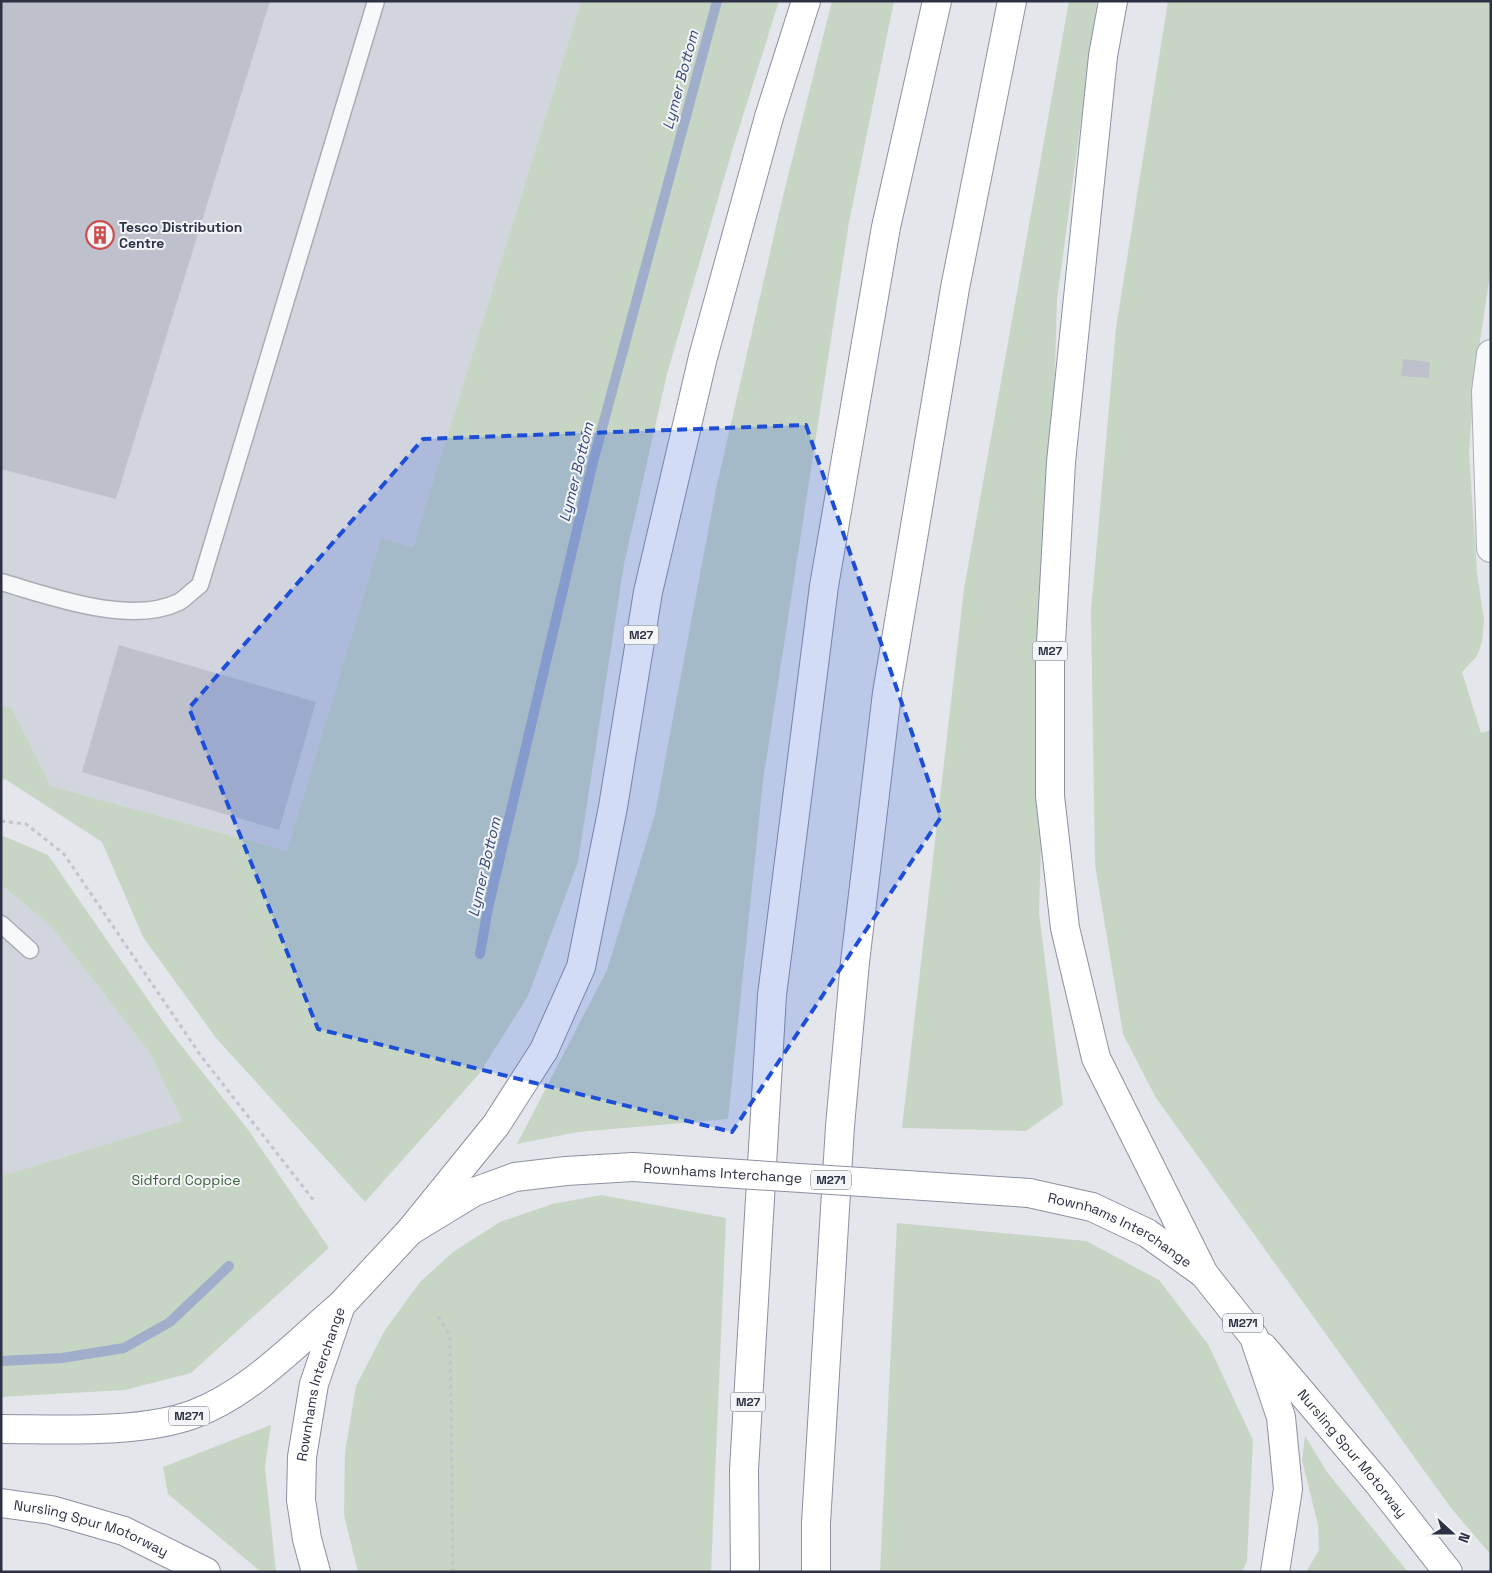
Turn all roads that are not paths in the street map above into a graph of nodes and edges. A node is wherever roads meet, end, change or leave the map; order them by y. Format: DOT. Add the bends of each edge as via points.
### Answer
graph roads {
  1 [pos="376,1"];
  2 [pos="806,1"];
  3 [pos="937,1"];
  4 [pos="1012,1"];
  5 [pos="1113,1"];
  6 [pos="1491,354"];
  7 [pos="1491,548"];
  8 [pos="1,582"];
  9 [pos="1,924"];
  10 [pos="30,950"];
  11 [pos="410,1231"];
  12 [pos="1204,1274"];
  13 [pos="341,1305"];
  14 [pos="1254,1337"];
  15 [pos="1,1429"];
  16 [pos="1,1503"];
  17 [pos="206,1572"];
  18 [pos="316,1572"];
  19 [pos="745,1572"];
  20 [pos="816,1572"];
  21 [pos="1275,1572"];
  22 [pos="1448,1572"];
  1 -- 8 [label="lane" via="200,585 179,602 142,611 89,607"];
  2 -- 11 [label="highway, M27" via="769,117 700,366 648,592 613,807 581,967 544,1050 496,1125"];
  3 -- 19 [label="highway, M27" via="886,227 824,586 774,985 744,1470"];
  4 -- 20 [label="highway" via="955,288 887,693 855,962 840,1126"];
  5 -- 12 [label="highway, M27" via="1102,65 1061,462 1050,662 1050,796 1065,928 1096,1058"];
  6 -- 7 [label="street" via="1486,392"];
  9 -- 10 [label="lane"];
  11 -- 12 [label="highway, Rownhams Interchange / M271, bridge" via="474,1192 515,1178 633,1167 1029,1193 1092,1207 1147,1233"];
  11 -- 13 [label="highway, Rownhams Interchange / M271"];
  12 -- 14 [label="highway, Rownhams Interchange / M271"];
  13 -- 15 [label="highway, M271" via="241,1388 193,1415 155,1424 83,1429"];
  13 -- 18 [label="highway, Rownhams Interchange / M271" via="314,1384 302,1457 301,1500"];
  14 -- 21 [label="highway, Rownhams Interchange / M271" via="1281,1417 1288,1489"];
  14 -- 22 [label="highway, Nursling Spur Motorway / M271" via="1379,1484"];
  16 -- 17 [label="highway, Nursling Spur Motorway" via="51,1510 124,1531"];
}
